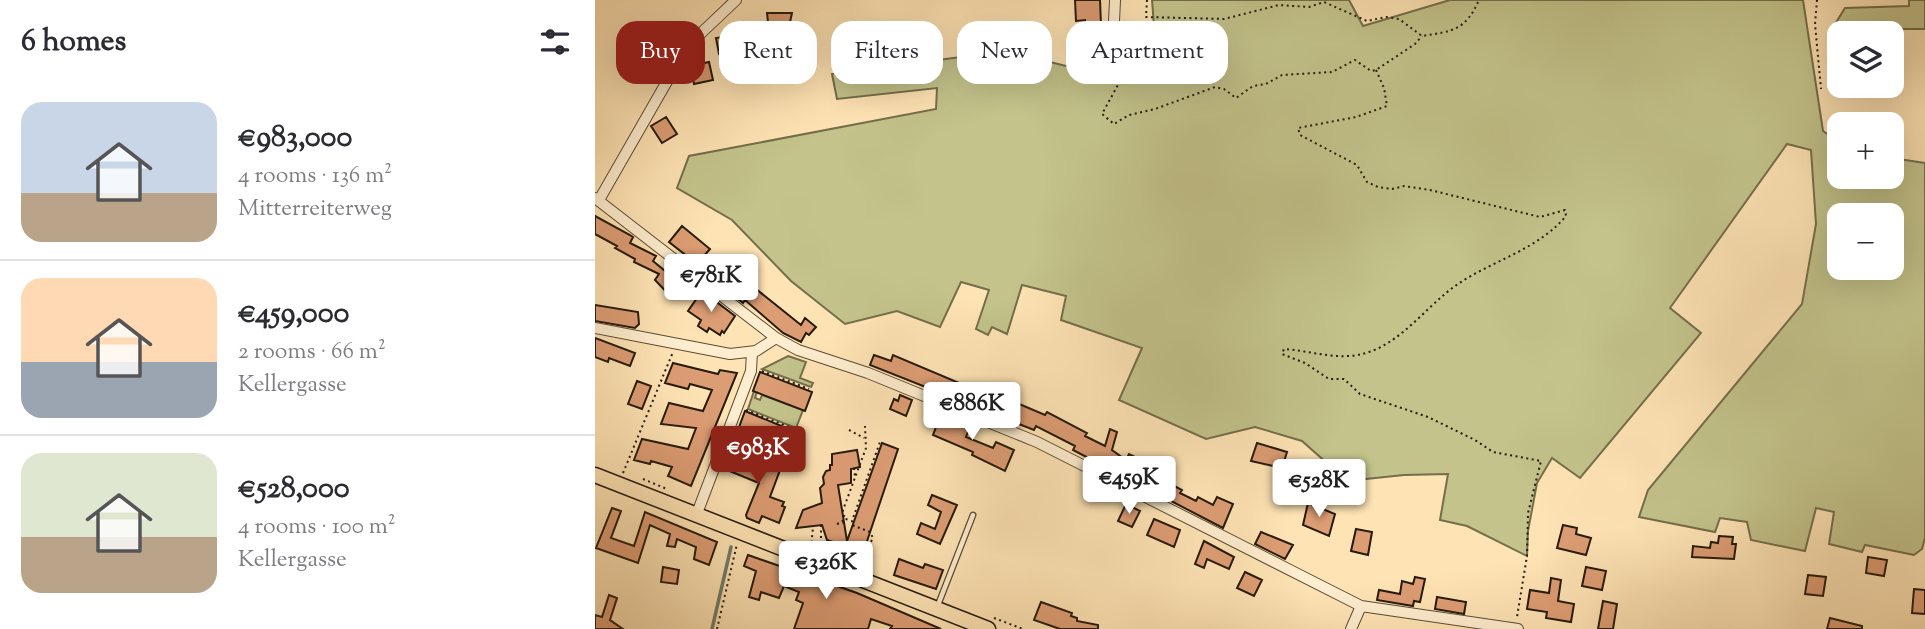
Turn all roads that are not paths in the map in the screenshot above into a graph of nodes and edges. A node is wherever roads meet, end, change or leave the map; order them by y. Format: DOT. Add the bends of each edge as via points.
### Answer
graph roads {
  1 [pos="736,0"];
  2 [pos="1115,0"];
  3 [pos="1114,21"];
  4 [pos="597,199"];
  5 [pos="595,328"];
  6 [pos="776,338"];
  7 [pos="752,352"];
  8 [pos="595,475"];
  9 [pos="973,515"];
  10 [pos="696,516"];
  11 [pos="1361,607"];
  12 [pos="937,609"];
  13 [pos="1503,628"];
  14 [pos="988,629"];
  15 [pos="1351,629"];
  16 [pos="1516,629"];
  1 -- 4 [label="street" via="681,57"];
  2 -- 3 [label="street"];
  4 -- 6 [label="street"];
  5 -- 7 [label="street" via="722,353"];
  6 -- 7 [label="street"];
  6 -- 11 [label="street" via="1037,442"];
  7 -- 10 [label="street" via="752,367"];
  8 -- 10 [label="main road"];
  9 -- 12 [label="lane"];
  10 -- 12 [label="main road"];
  11 -- 13 [label="street"];
  11 -- 15 [label="street"];
  12 -- 14 [label="main road"];
  13 -- 16 [label="street"];
}
